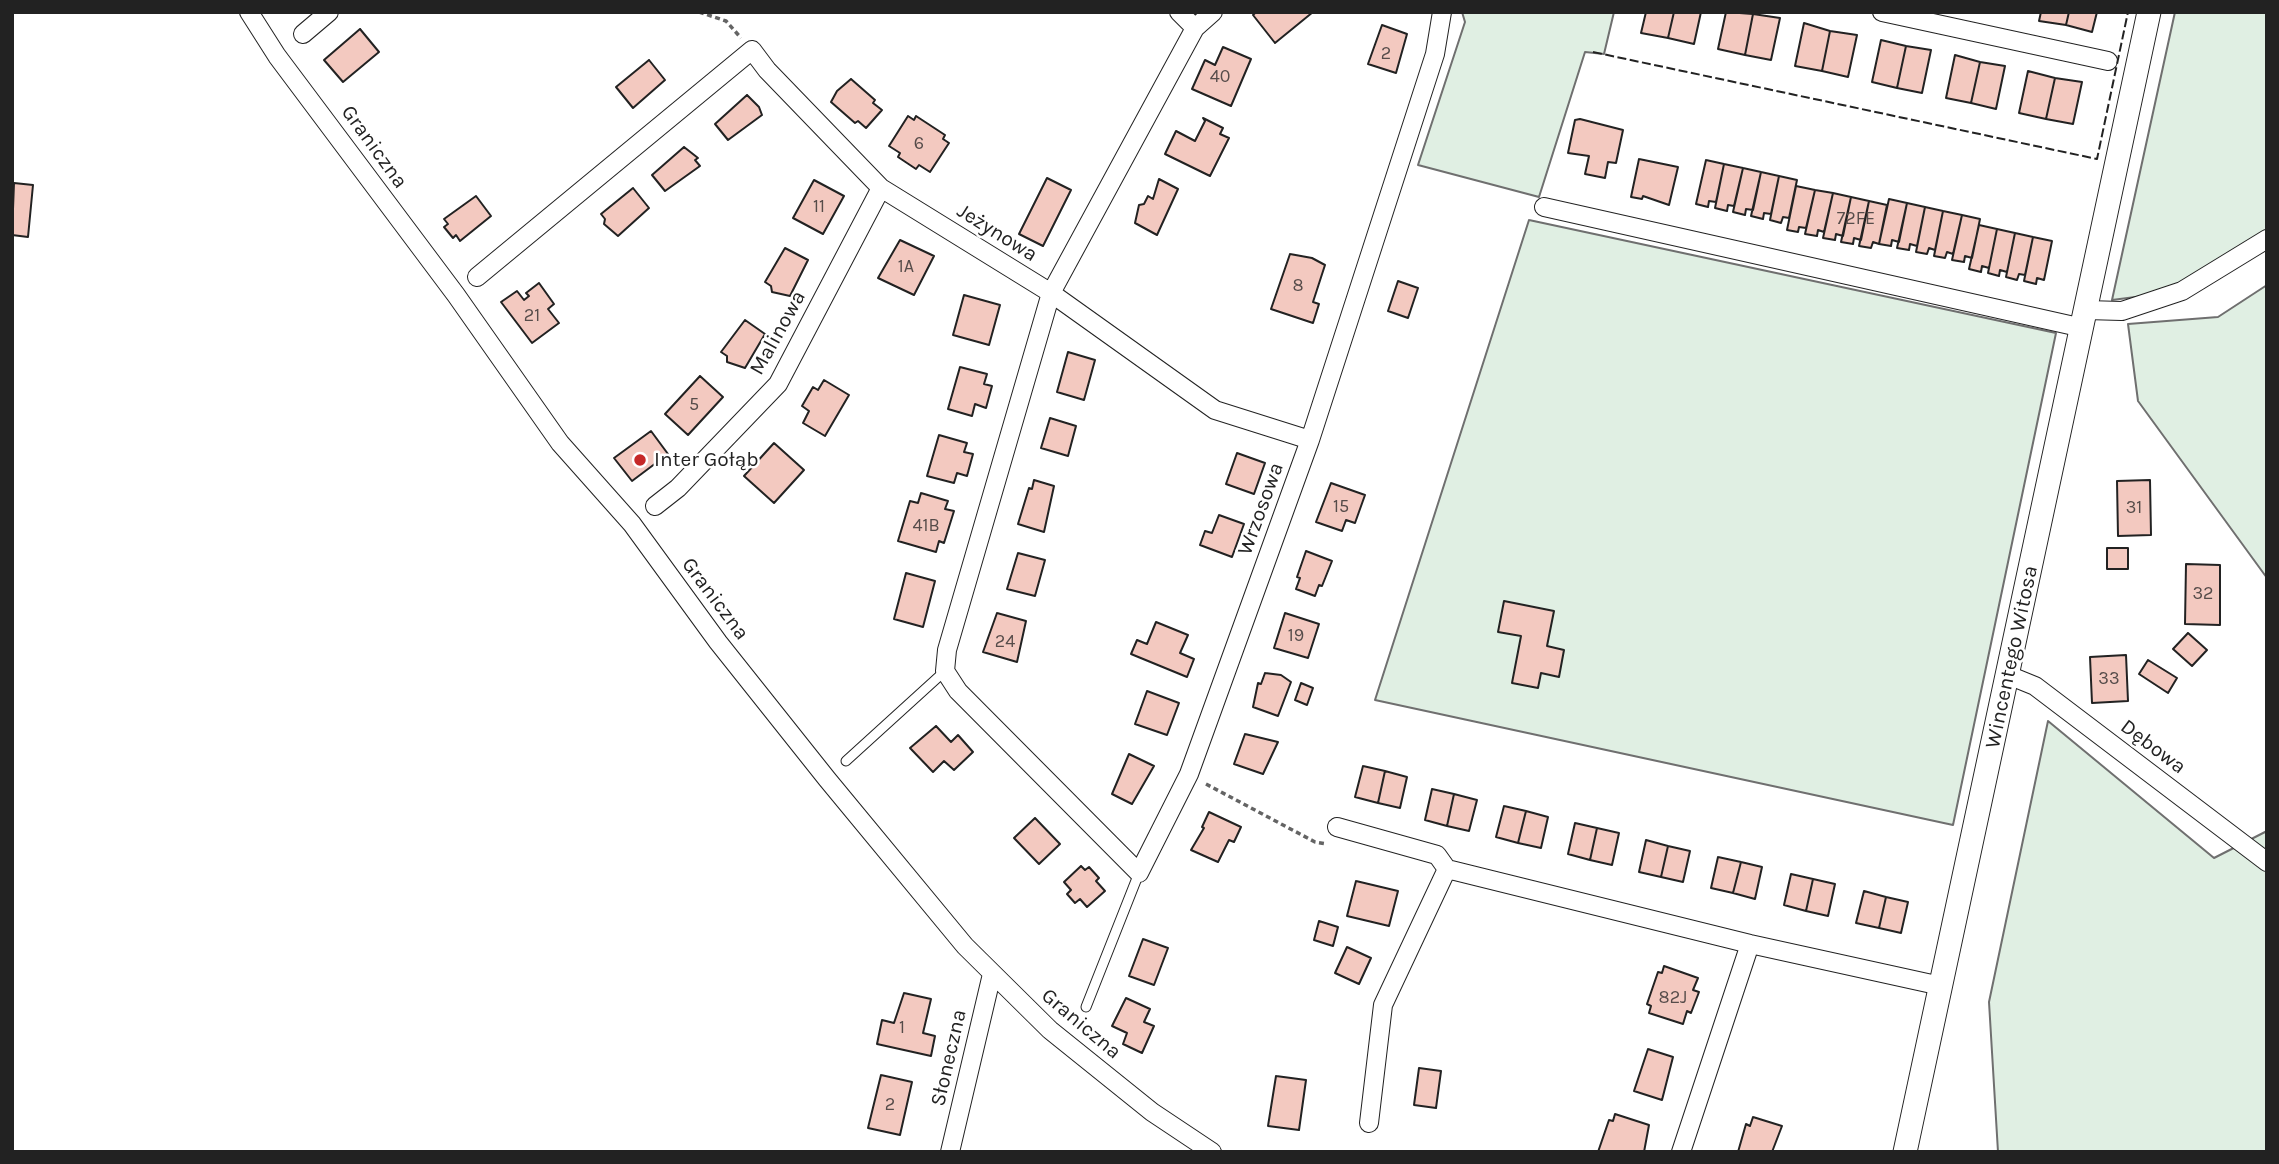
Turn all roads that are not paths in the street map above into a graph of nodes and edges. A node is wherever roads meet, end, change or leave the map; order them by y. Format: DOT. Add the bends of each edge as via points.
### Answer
graph roads {
  1 [pos="249,12"];
  2 [pos="329,12"];
  3 [pos="1179,12"];
  4 [pos="1213,12"];
  5 [pos="1443,12"];
  6 [pos="1884,12"];
  7 [pos="2149,12"];
  8 [pos="1195,28"];
  9 [pos="303,34"];
  10 [pos="2108,61"];
  11 [pos="881,188"];
  12 [pos="1545,208"];
  13 [pos="2267,239"];
  14 [pos="477,278"];
  15 [pos="1051,293"];
  16 [pos="2084,319"];
  17 [pos="1310,440"];
  18 [pos="655,506"];
  19 [pos="945,671"];
  20 [pos="2008,675"];
  21 [pos="846,761"];
  22 [pos="1337,827"];
  23 [pos="2267,862"];
  24 [pos="1447,869"];
  25 [pos="1139,873"];
  26 [pos="1750,944"];
  27 [pos="992,974"];
  28 [pos="1941,986"];
  29 [pos="1086,1007"];
  30 [pos="1369,1123"];
  31 [pos="950,1152"];
  32 [pos="1212,1152"];
  33 [pos="1681,1152"];
  34 [pos="1905,1152"];
  1 -- 27 [label="street, Graniczna" via="560,443 632,524 827,779"];
  2 -- 9 [label="street"];
  3 -- 8 [label="street"];
  4 -- 8 [label="street"];
  5 -- 17 [label="street, Wrzosowa" via="1436,54"];
  6 -- 10 [label="street"];
  7 -- 16 [label="street, Wincentego Witosa"];
  8 -- 15 [label="street"];
  11 -- 14 [label="street, Jeżynowa" via="752,50"];
  11 -- 15 [label="street, Jeżynowa"];
  11 -- 18 [label="street, Malinowa" via="778,384"];
  12 -- 16 [label="street"];
  13 -- 16 [label="street" via="2182,291"];
  15 -- 17 [label="street, Jeżynowa" via="1215,411"];
  15 -- 19 [label="street" via="947,650"];
  16 -- 20 [label="street, Wincentego Witosa"];
  17 -- 25 [label="street, Wrzosowa" via="1189,774"];
  19 -- 21 [label="lane"];
  19 -- 25 [label="street" via="958,691"];
  20 -- 23 [label="street, Dębowa" via="2035,686"];
  20 -- 28 [label="street, Wincentego Witosa"];
  22 -- 24 [label="street" via="1437,855"];
  24 -- 26 [label="street"];
  24 -- 30 [label="street" via="1383,1005"];
  25 -- 29 [label="lane, Wrzosowa"];
  26 -- 28 [label="street"];
  26 -- 33 [label="street"];
  27 -- 31 [label="street, Słoneczna"];
  27 -- 32 [label="street, Graniczna" via="1050,1030 1152,1112"];
  28 -- 34 [label="street, Wincentego Witosa"];
}
